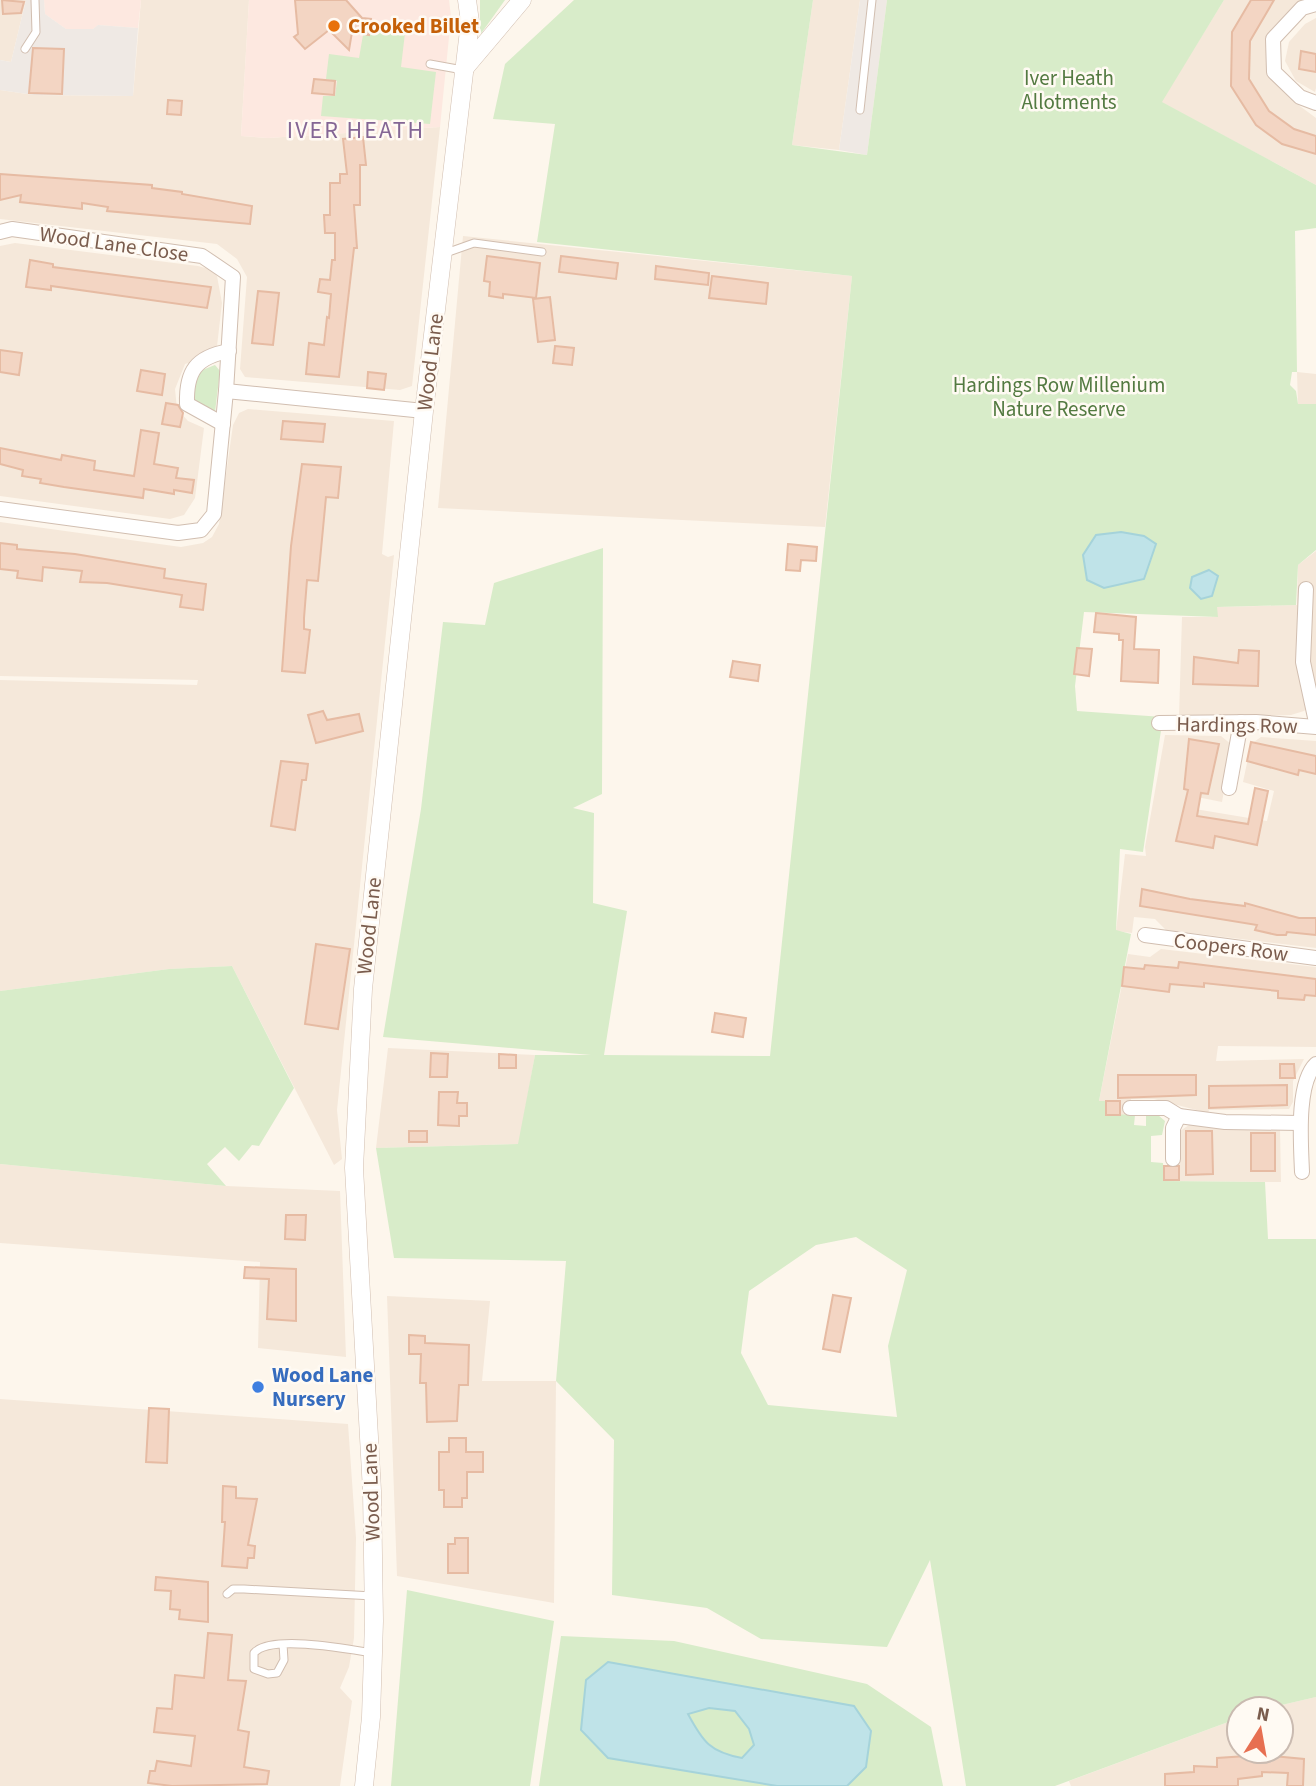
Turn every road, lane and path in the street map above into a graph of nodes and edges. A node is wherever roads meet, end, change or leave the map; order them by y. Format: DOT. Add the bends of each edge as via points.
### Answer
graph roads {
  1 [pos="35,0"];
  2 [pos="467,0"];
  3 [pos="522,0"];
  4 [pos="872,0"];
  5 [pos="1316,4"];
  6 [pos="25,49"];
  7 [pos="430,64"];
  8 [pos="463,70"];
  9 [pos="1316,103"];
  10 [pos="860,110"];
  11 [pos="0,232"];
  12 [pos="542,252"];
  13 [pos="442,254"];
  14 [pos="229,351"];
  15 [pos="226,391"];
  16 [pos="424,411"];
  17 [pos="223,424"];
  18 [pos="0,509"];
  19 [pos="1306,589"];
  20 [pos="1241,722"];
  21 [pos="1159,723"];
  22 [pos="1316,724"];
  23 [pos="1229,788"];
  24 [pos="1145,935"];
  25 [pos="1316,958"];
  26 [pos="1316,1064"];
  27 [pos="1130,1108"];
  28 [pos="1179,1116"];
  29 [pos="1300,1123"];
  30 [pos="1173,1159"];
  31 [pos="1302,1172"];
  32 [pos="228,1594"];
  33 [pos="373,1596"];
  34 [pos="284,1644"];
  35 [pos="373,1653"];
  36 [pos="364,1786"];
  1 -- 6 [label="lane" via="36,32"];
  2 -- 8 [label="street, Wood Lane" via="470,22"];
  3 -- 8 [label="street"];
  4 -- 10 [label="lane"];
  5 -- 9 [label="street" via="1302,8 1273,39 1275,72 1300,97"];
  7 -- 8 [label="lane"];
  8 -- 13 [label="street, Wood Lane"];
  11 -- 14 [label="street, Wood Lane Close" via="12,229 202,256 233,277"];
  12 -- 13 [label="lane" via="474,243"];
  13 -- 16 [label="street, Wood Lane"];
  14 -- 15 [label="street, Wood Lane Close"];
  14 -- 17 [label="street" via="207,355 195,366 186,385 187,404"];
  15 -- 16 [label="street"];
  15 -- 17 [label="street, Wood Lane Close"];
  16 -- 33 [label="street, Wood Lane" via="363,989 354,1168 372,1491"];
  17 -- 18 [label="street, Wood Lane Close" via="214,514 201,530 178,533"];
  19 -- 22 [label="street" via="1303,662"];
  20 -- 21 [label="street, Hardings Row"];
  20 -- 22 [label="street, Hardings Row"];
  20 -- 23 [label="street"];
  24 -- 25 [label="street, Coopers Row"];
  26 -- 29 [label="street" via="1304,1079"];
  27 -- 28 [label="street" via="1166,1108"];
  28 -- 29 [label="street"];
  28 -- 30 [label="street" via="1173,1128"];
  29 -- 31 [label="street"];
  32 -- 33 [label="lane" via="231,1589 244,1588"];
  33 -- 35 [label="street, Wood Lane"];
  34 -- 34 [label="lane" via="257,1649 254,1669 277,1673 283,1664"];
  34 -- 35 [label="lane"];
  35 -- 36 [label="street, Wood Lane"];
}
